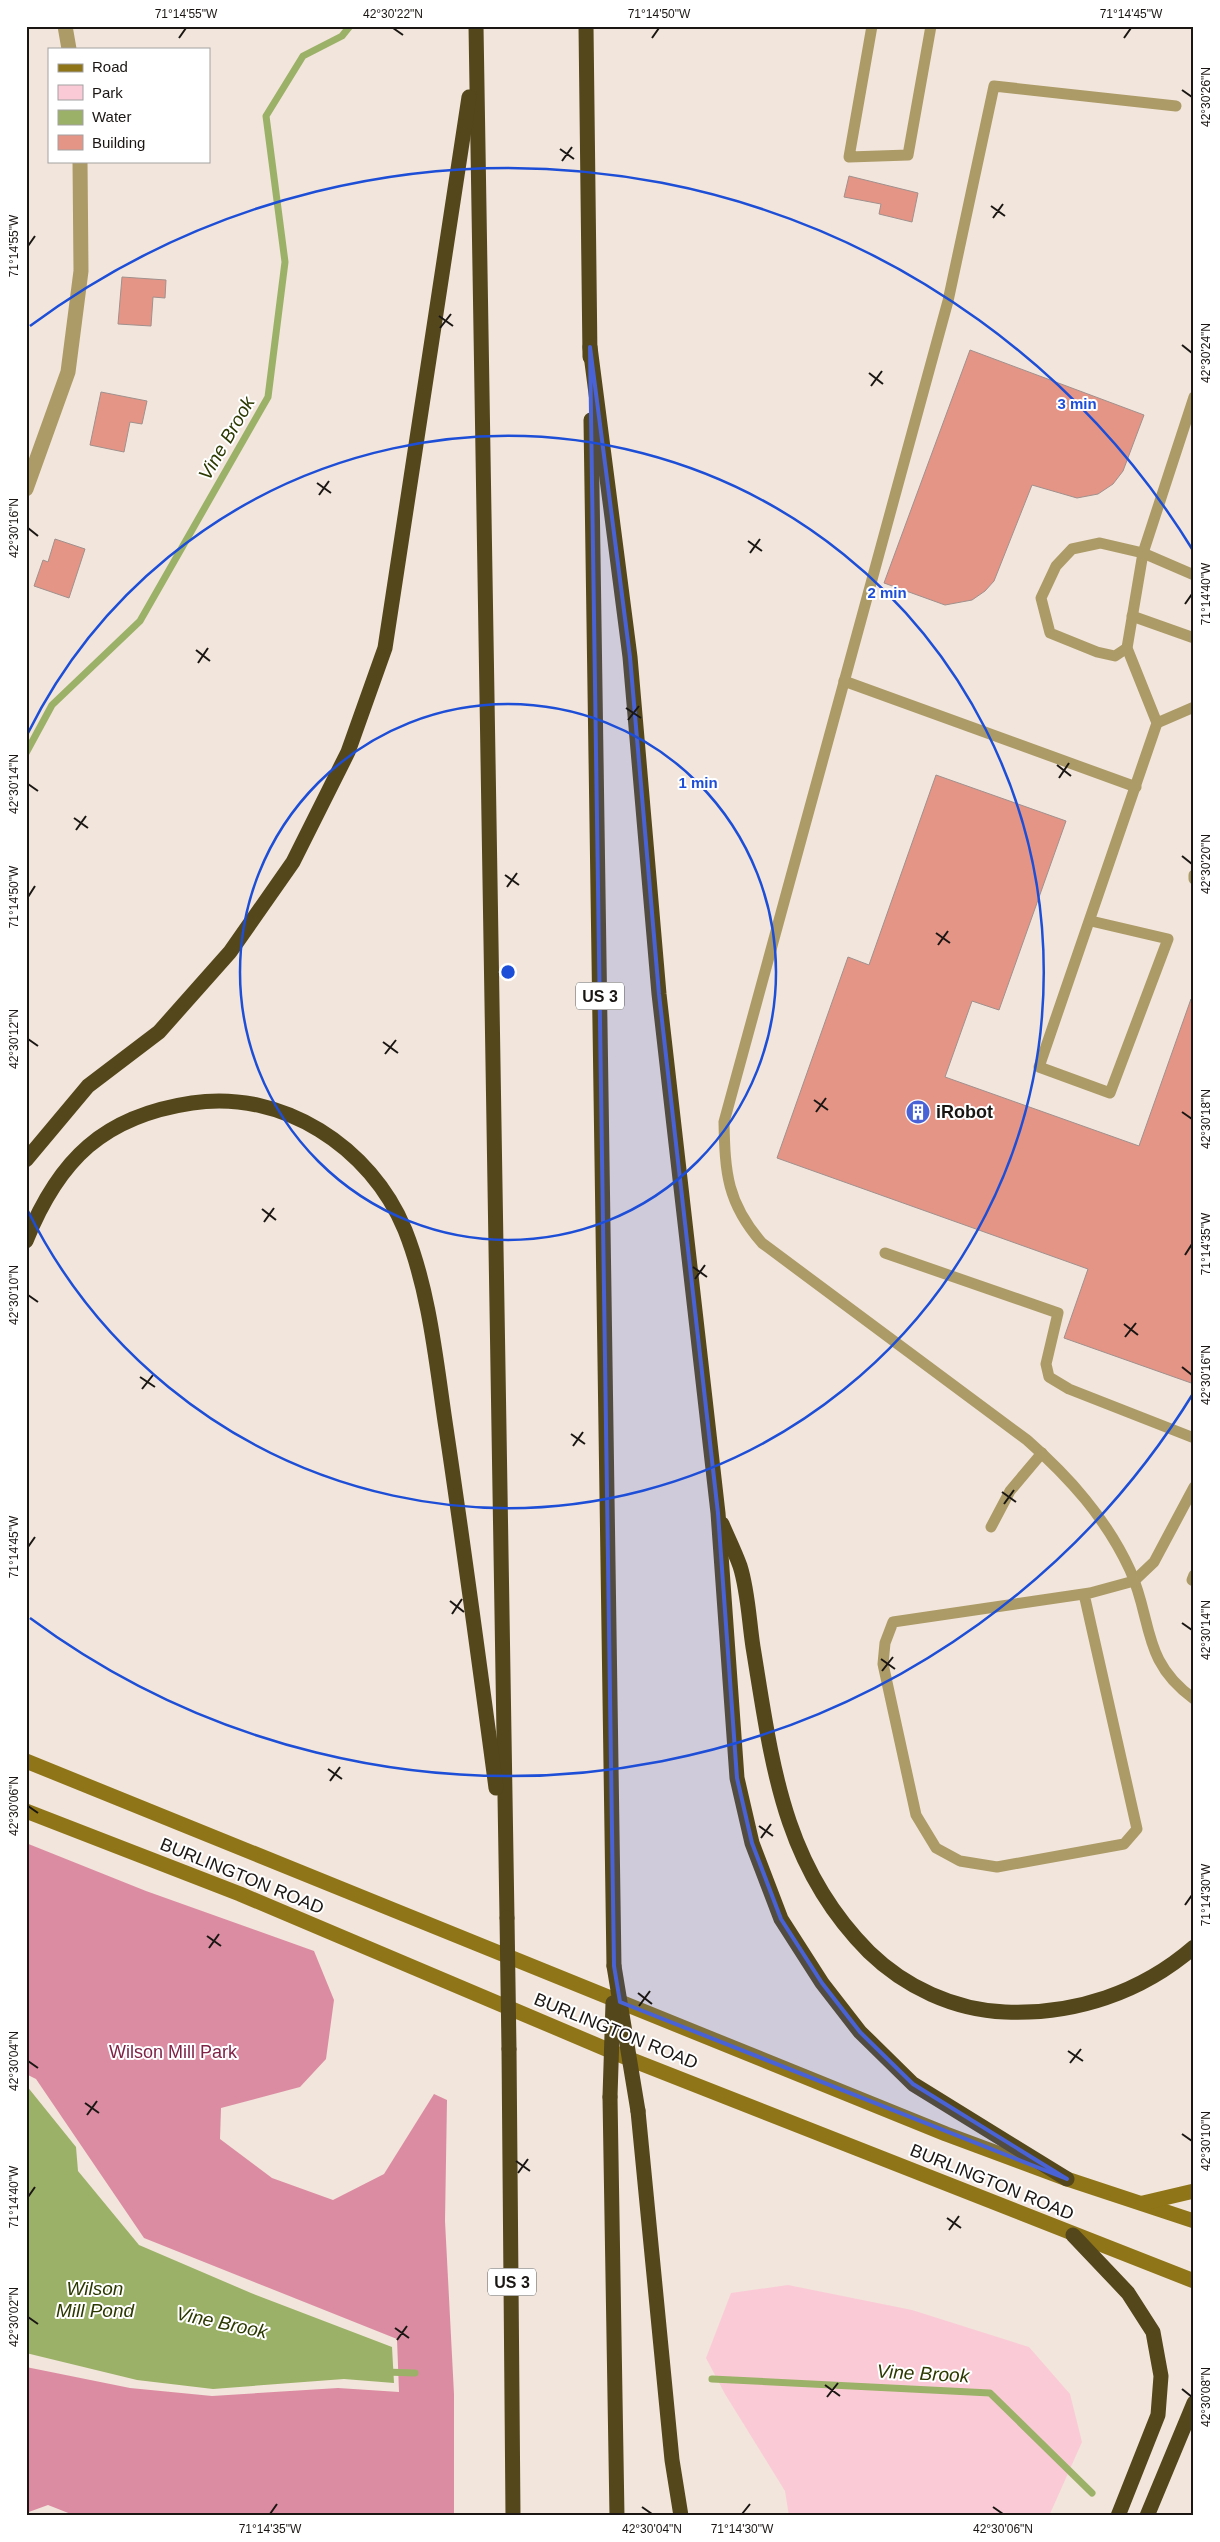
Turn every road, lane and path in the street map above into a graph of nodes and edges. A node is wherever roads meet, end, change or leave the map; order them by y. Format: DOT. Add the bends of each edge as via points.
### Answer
graph roads {
  1 [pos="65,26"];
  2 [pos="476,26"];
  3 [pos="586,26"];
  4 [pos="872,26"];
  5 [pos="931,26"];
  6 [pos="69,48"];
  7 [pos="475,54"];
  8 [pos="1176,106"];
  9 [pos="80,162"];
  10 [pos="590,347"];
  11 [pos="1194,397"];
  12 [pos="26,489"];
  13 [pos="1143,553"];
  14 [pos="1194,575"];
  15 [pos="1132,616"];
  16 [pos="1194,638"];
  17 [pos="1127,648"];
  18 [pos="844,681"];
  19 [pos="1194,707"];
  20 [pos="1157,723"];
  21 [pos="1136,787"];
  22 [pos="1194,875"];
  23 [pos="1194,879"];
  24 [pos="1091,921"];
  25 [pos="26,1160"];
  26 [pos="26,1241"];
  27 [pos="885,1253"];
  28 [pos="1194,1438"];
  29 [pos="1042,1454"];
  30 [pos="1194,1487"];
  31 [pos="1189,1505"];
  32 [pos="718,1513"];
  33 [pos="991,1527"];
  34 [pos="1194,1575"];
  35 [pos="1134,1581"];
  36 [pos="1194,1581"];
  37 [pos="1084,1594"];
  38 [pos="1194,1699"];
  39 [pos="26,1761"];
  40 [pos="26,1811"];
  41 [pos="506,1856"];
  42 [pos="1194,1947"];
  43 [pos="614,1966"];
  44 [pos="1066,2179"];
  45 [pos="1194,2191"];
  46 [pos="1143,2202"];
  47 [pos="1194,2221"];
  48 [pos="1073,2234"];
  49 [pos="1194,2281"];
  50 [pos="1194,2403"];
  51 [pos="1194,2422"];
  52 [pos="1179,2437"];
  53 [pos="513,2516"];
  54 [pos="617,2516"];
  55 [pos="681,2516"];
  56 [pos="1118,2516"];
  57 [pos="1147,2516"];
  1 -- 6 [label="street"];
  2 -- 7 [label="highway, US 3"];
  3 -- 10 [label="highway, US 3"];
  4 -- 5 [label="lane" via="849,157 908,155"];
  7 -- 25 [label="highway" via="385,648 348,752 293,862 230,952 158,1032 88,1086"];
  7 -- 41 [label="highway, US 3"];
  8 -- 18 [label="lane" via="994,86 948,301"];
  9 -- 12 [label="street" via="81,271 68,372"];
  10 -- 32 [label="highway" via="630,657 659,994"];
  10 -- 43 [label="highway, US 3"];
  11 -- 13 [label="lane"];
  13 -- 14 [label="lane"];
  13 -- 15 [label="lane"];
  13 -- 17 [label="lane" via="1100,543 1072,549 1056,566 1042,598 1050,633 1115,656"];
  15 -- 16 [label="lane"];
  15 -- 17 [label="lane"];
  17 -- 20 [label="lane"];
  18 -- 21 [label="lane"];
  18 -- 29 [label="lane" via="724,1122 725,1163 734,1199 740,1216 762,1243"];
  19 -- 20 [label="lane"];
  20 -- 21 [label="lane"];
  21 -- 24 [label="lane"];
  22 -- 23 [label="lane"];
  24 -- 24 [label="lane" via="1039,1067 1110,1093 1168,939"];
  26 -- 41 [label="highway" via="51,1187 76,1156 119,1123 160,1108 214,1099 263,1105 310,1123 351,1151 382,1190 404,1229 426,1297"];
  27 -- 28 [label="lane" via="1058,1313 1046,1364 1049,1377 1069,1389"];
  29 -- 33 [label="lane" via="1010,1491"];
  29 -- 35 [label="lane" via="1062,1471 1097,1513"];
  30 -- 31 [label="lane"];
  31 -- 35 [label="lane" via="1154,1562"];
  32 -- 42 [label="highway" via="740,1567 771,1757 779,1795 796,1844 823,1897 880,1963 911,1985 951,2002 991,2011 1033,2013 1078,2008 1133,1988"];
  32 -- 44 [label="highway" via="737,1778 752,1843 782,1919 822,1983 855,2026 914,2084"];
  34 -- 36 [label="lane"];
  35 -- 37 [label="lane"];
  35 -- 38 [label="lane" via="1158,1661 1168,1676"];
  37 -- 37 [label="lane" via="1137,1829 1124,1844 997,1867 960,1861 936,1848 916,1815 883,1664 885,1643 893,1622"];
  39 -- 44 [label="main road, BURLINGTON ROAD" via="937,2130"];
  40 -- 48 [label="main road, BURLINGTON ROAD" via="248,1897 632,2060"];
  41 -- 53 [label="highway, US 3, bridge"];
  43 -- 54 [label="highway, US 3, bridge" via="610,2097"];
  43 -- 55 [label="highway, bridge" via="638,2111 672,2460"];
  44 -- 46 [label="main road, BURLINGTON ROAD"];
  45 -- 46 [label="main road"];
  46 -- 47 [label="main road, BURLINGTON ROAD"];
  48 -- 49 [label="main road, BURLINGTON ROAD"];
  48 -- 56 [label="highway" via="1128,2294 1153,2332 1161,2376 1158,2415"];
  50 -- 52 [label="highway"];
  51 -- 52 [label="highway"];
  52 -- 57 [label="highway"];
}
